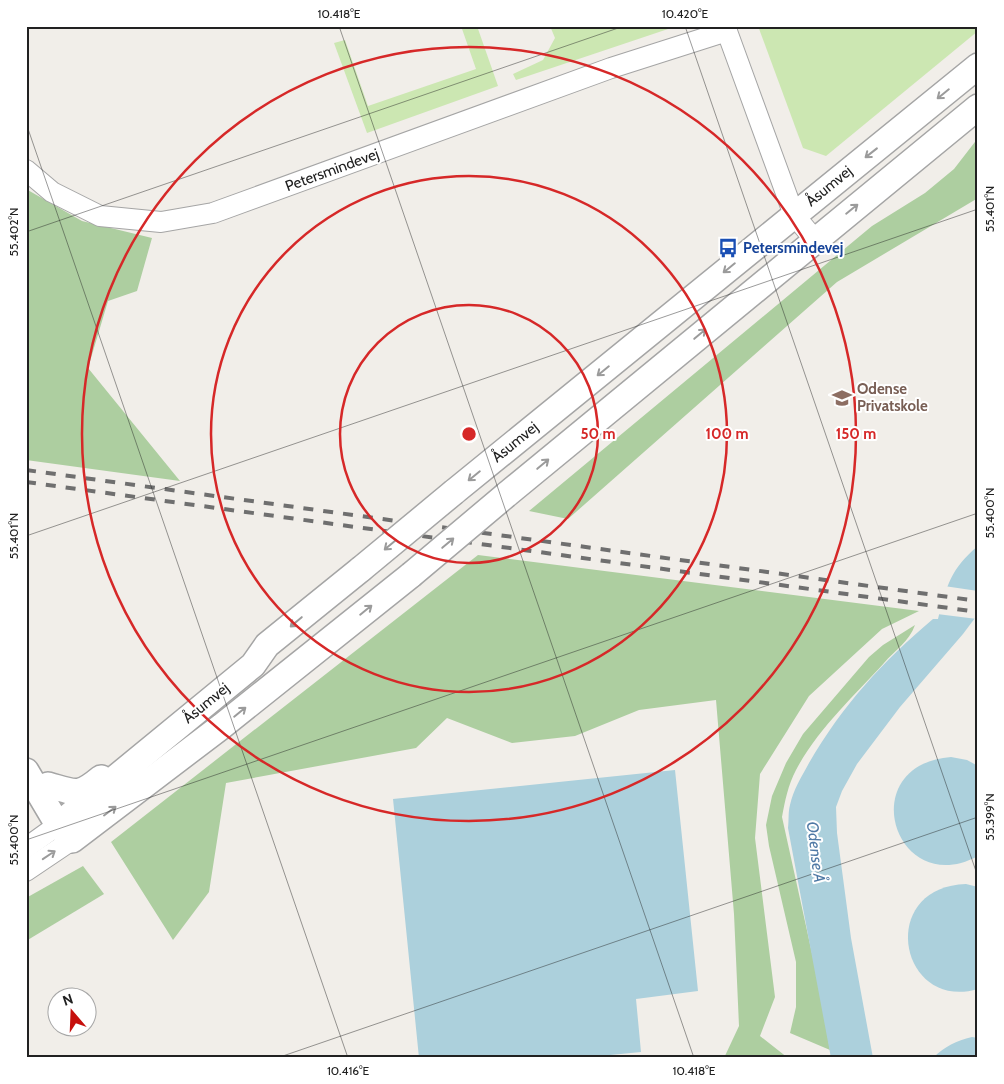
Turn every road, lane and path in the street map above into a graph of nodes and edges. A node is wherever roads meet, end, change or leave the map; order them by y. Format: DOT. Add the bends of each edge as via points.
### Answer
graph roads {
  1 [pos="726,29"];
  2 [pos="978,66"];
  3 [pos="978,107"];
  4 [pos="26,170"];
  5 [pos="794,215"];
  6 [pos="814,239"];
  7 [pos="267,645"];
  8 [pos="26,760"];
  9 [pos="26,771"];
  10 [pos="48,785"];
  11 [pos="71,828"];
  12 [pos="26,848"];
  13 [pos="26,871"];
  1 -- 4 [label="street, Petersmindevej" via="213,213 161,222 100,216 52,192"];
  1 -- 5 [label="street, Petersmindevej"];
  2 -- 5 [label="street, Åsumvej, one-way"];
  6 -- 3 [label="street, Åsumvej, one-way"];
  5 -- 6 [label="street, Petersmindevej"];
  5 -- 7 [label="street, Åsumvej, one-way, bridge"];
  11 -- 6 [label="street, Åsumvej, one-way, bridge" via="222,726 411,575"];
  7 -- 10 [label="street" via="84,791"];
  7 -- 11 [label="street, Åsumvej" via="253,665"];
  8 -- 10 [label="street"];
  9 -- 11 [label="street"];
  10 -- 11 [label="street"];
  11 -- 12 [label="street"];
  13 -- 11 [label="street, one-way"];
}
